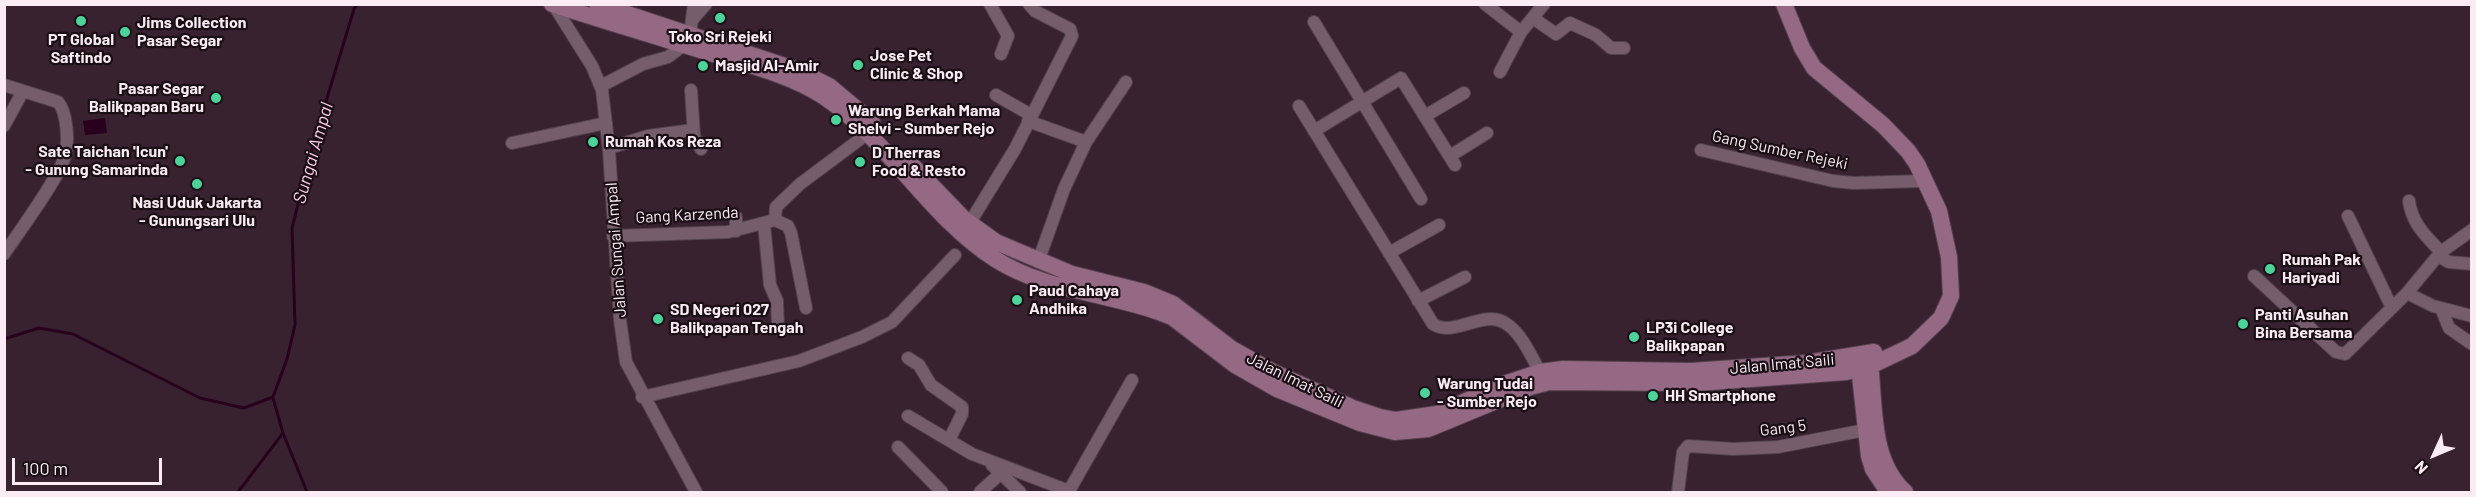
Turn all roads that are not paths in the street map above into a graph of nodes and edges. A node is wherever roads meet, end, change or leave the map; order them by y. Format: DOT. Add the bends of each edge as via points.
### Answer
graph roads {
  1 [pos="597,4"];
  2 [pos="694,4"];
  3 [pos="706,4"];
  4 [pos="990,4"];
  5 [pos="1029,4"];
  6 [pos="1485,4"];
  7 [pos="1544,4"];
  8 [pos="1784,4"];
  9 [pos="552,5"];
  10 [pos="1533,18"];
  11 [pos="1314,22"];
  12 [pos="1521,32"];
  13 [pos="689,36"];
  14 [pos="1624,48"];
  15 [pos="1001,54"];
  16 [pos="1500,72"];
  17 [pos="1126,82"];
  18 [pos="4,85"];
  19 [pos="601,86"];
  20 [pos="692,90"];
  21 [pos="23,91"];
  22 [pos="1464,93"];
  23 [pos="996,95"];
  24 [pos="1362,102"];
  25 [pos="1299,106"];
  26 [pos="1425,116"];
  27 [pos="1030,118"];
  28 [pos="606,123"];
  29 [pos="4,126"];
  30 [pos="693,130"];
  31 [pos="1314,130"];
  32 [pos="1487,133"];
  33 [pos="867,134"];
  34 [pos="1086,142"];
  35 [pos="512,143"];
  36 [pos="609,148"];
  37 [pos="701,150"];
  38 [pos="1701,150"];
  39 [pos="1924,181"];
  40 [pos="1420,199"];
  41 [pos="2409,201"];
  42 [pos="2348,216"];
  43 [pos="736,217"];
  44 [pos="770,222"];
  45 [pos="969,224"];
  46 [pos="1439,225"];
  47 [pos="2472,230"];
  48 [pos="736,231"];
  49 [pos="614,236"];
  50 [pos="1389,253"];
  51 [pos="4,254"];
  52 [pos="2439,254"];
  53 [pos="956,255"];
  54 [pos="1038,262"];
  55 [pos="2472,264"];
  56 [pos="2254,276"];
  57 [pos="1465,277"];
  58 [pos="2406,293"];
  59 [pos="1418,302"];
  60 [pos="806,308"];
  61 [pos="2392,308"];
  62 [pos="2441,308"];
  63 [pos="2472,316"];
  64 [pos="778,329"];
  65 [pos="1211,340"];
  66 [pos="2472,344"];
  67 [pos="908,358"];
  68 [pos="1860,367"];
  69 [pos="1540,372"];
  70 [pos="1132,380"];
  71 [pos="642,397"];
  72 [pos="908,416"];
  73 [pos="1865,430"];
  74 [pos="949,440"];
  75 [pos="898,447"];
  76 [pos="989,462"];
  77 [pos="1000,474"];
  78 [pos="696,492"];
  79 [pos="942,492"];
  80 [pos="980,492"];
  81 [pos="1020,492"];
  82 [pos="1678,492"];
  83 [pos="1888,492"];
  84 [pos="1905,492"];
  1 -- 13 [label="main road, Jalan Imat Saili"];
  2 -- 13 [label="street"];
  3 -- 13 [label="street"];
  4 -- 15 [label="street" via="1008,36"];
  5 -- 27 [label="street" via="1070,29 1072,36"];
  6 -- 12 [label="street"];
  7 -- 10 [label="street"];
  8 -- 39 [label="main road" via="1814,68 1908,151"];
  9 -- 13 [label="main road, Jalan Imat Saili"];
  9 -- 19 [label="street, Jalan Sungai Ampal"];
  10 -- 12 [label="street"];
  10 -- 14 [label="street" via="1552,32 1559,33 1570,23 1598,36 1611,48"];
  11 -- 24 [label="street"];
  12 -- 16 [label="street"];
  13 -- 19 [label="street" via="668,57 643,64"];
  13 -- 33 [label="main road, Jalan Imat Saili" via="822,96"];
  13 -- 45 [label="main road, Jalan Imat Saili" via="776,61 829,86 874,124"];
  17 -- 34 [label="street"];
  18 -- 21 [label="street"];
  19 -- 28 [label="street, Jalan Sungai Ampal"];
  20 -- 30 [label="street"];
  21 -- 29 [label="street"];
  21 -- 51 [label="street" via="53,99 60,105 66,148 58,170"];
  22 -- 26 [label="street"];
  23 -- 27 [label="street"];
  24 -- 26 [label="street" via="1401,78"];
  24 -- 31 [label="street"];
  24 -- 40 [label="street"];
  25 -- 31 [label="street"];
  26 -- 32 [label="street" via="1453,160"];
  27 -- 34 [label="street"];
  27 -- 45 [label="street"];
  28 -- 35 [label="street"];
  28 -- 36 [label="street, Jalan Sungai Ampal"];
  30 -- 36 [label="street" via="653,135"];
  30 -- 37 [label="street"];
  31 -- 50 [label="street"];
  33 -- 44 [label="street" via="800,184 776,207"];
  33 -- 65 [label="main road, Jalan Imat Saili" via="958,230 1007,266 1042,280 1159,312"];
  34 -- 54 [label="street"];
  36 -- 49 [label="street, Jalan Sungai Ampal"];
  38 -- 39 [label="street, Gang Sumber Rejeki" via="1833,181"];
  39 -- 68 [label="main road" via="1939,211 1951,277 1948,307 1930,328 1920,330"];
  41 -- 52 [label="street" via="2417,227"];
  42 -- 61 [label="street"];
  43 -- 48 [label="street"];
  44 -- 48 [label="street, Gang Karzenda"];
  44 -- 60 [label="street" via="788,225"];
  44 -- 64 [label="street" via="770,285 777,301"];
  45 -- 54 [label="main road, Jalan Imat Saili"];
  46 -- 50 [label="street"];
  47 -- 52 [label="street"];
  48 -- 49 [label="street, Gang Karzenda"];
  49 -- 71 [label="street, Jalan Sungai Ampal" via="623,348"];
  50 -- 59 [label="street"];
  52 -- 55 [label="street" via="2449,262"];
  52 -- 58 [label="street"];
  53 -- 71 [label="street" via="891,322 862,337 799,361"];
  54 -- 65 [label="main road, Jalan Imat Saili" via="1159,298 1185,312"];
  56 -- 61 [label="street" via="2340,354 2349,352"];
  57 -- 59 [label="street"];
  58 -- 61 [label="street"];
  58 -- 62 [label="street"];
  59 -- 69 [label="street" via="1439,328 1493,320 1504,322 1515,332"];
  62 -- 63 [label="street"];
  62 -- 66 [label="street" via="2449,328"];
  65 -- 68 [label="main road, Jalan Imat Saili" via="1252,375 1277,389 1360,423 1395,432 1428,429 1549,382 1698,383"];
  65 -- 69 [label="main road, Jalan Imat Saili" via="1294,383 1396,420 1437,414"];
  67 -- 74 [label="street" via="919,365 931,385 962,407"];
  68 -- 69 [label="main road, Jalan Imat Saili"];
  68 -- 73 [label="main road"];
  68 -- 84 [label="main road" via="1878,446 1887,469"];
  70 -- 76 [label="street" via="1071,490"];
  71 -- 78 [label="street, Jalan Sungai Ampal"];
  72 -- 74 [label="street"];
  73 -- 82 [label="street, Gang 5" via="1778,447 1688,446 1684,449"];
  73 -- 83 [label="main road" via="1873,469"];
  74 -- 76 [label="street"];
  75 -- 79 [label="street"];
  76 -- 77 [label="street"];
  77 -- 80 [label="street"];
  77 -- 81 [label="street"];
}
